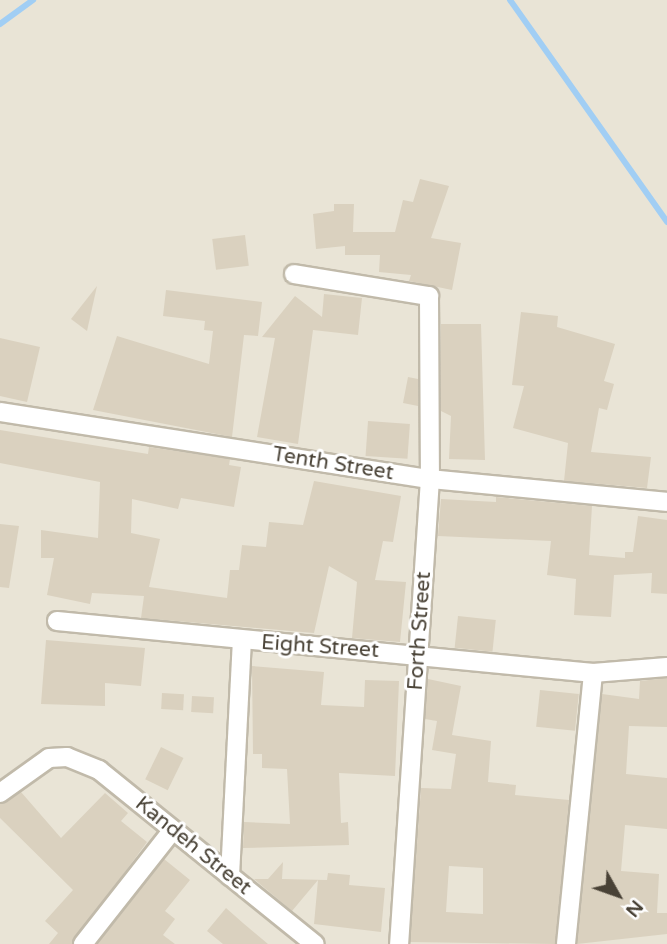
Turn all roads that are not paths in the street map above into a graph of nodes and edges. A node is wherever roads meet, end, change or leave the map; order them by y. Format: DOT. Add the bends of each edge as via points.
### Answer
graph roads {
  1 [pos="295,274"];
  2 [pos="0,412"];
  3 [pos="430,480"];
  4 [pos="667,502"];
  5 [pos="57,621"];
  6 [pos="242,641"];
  7 [pos="419,655"];
  8 [pos="667,667"];
  9 [pos="593,673"];
  10 [pos="0,793"];
  11 [pos="172,831"];
  12 [pos="230,876"];
  13 [pos="311,943"];
  14 [pos="83,944"];
  15 [pos="399,944"];
  16 [pos="566,944"];
  1 -- 3 [label="street, Forth Street" via="429,296"];
  2 -- 3 [label="street, Tenth Street"];
  3 -- 4 [label="street, Tenth Street"];
  3 -- 7 [label="street, Forth Street"];
  5 -- 6 [label="street, Eight Street"];
  6 -- 7 [label="street, Eight Street"];
  6 -- 12 [label="street"];
  7 -- 9 [label="street, Eight Street"];
  7 -- 15 [label="street, Forth Street"];
  8 -- 9 [label="street, Eight Street"];
  9 -- 16 [label="street"];
  10 -- 11 [label="street, Kandeh Street" via="49,758 67,757 99,769"];
  11 -- 12 [label="street, Kandeh Street"];
  11 -- 14 [label="street"];
  12 -- 13 [label="street, Kandeh Street"];
}
